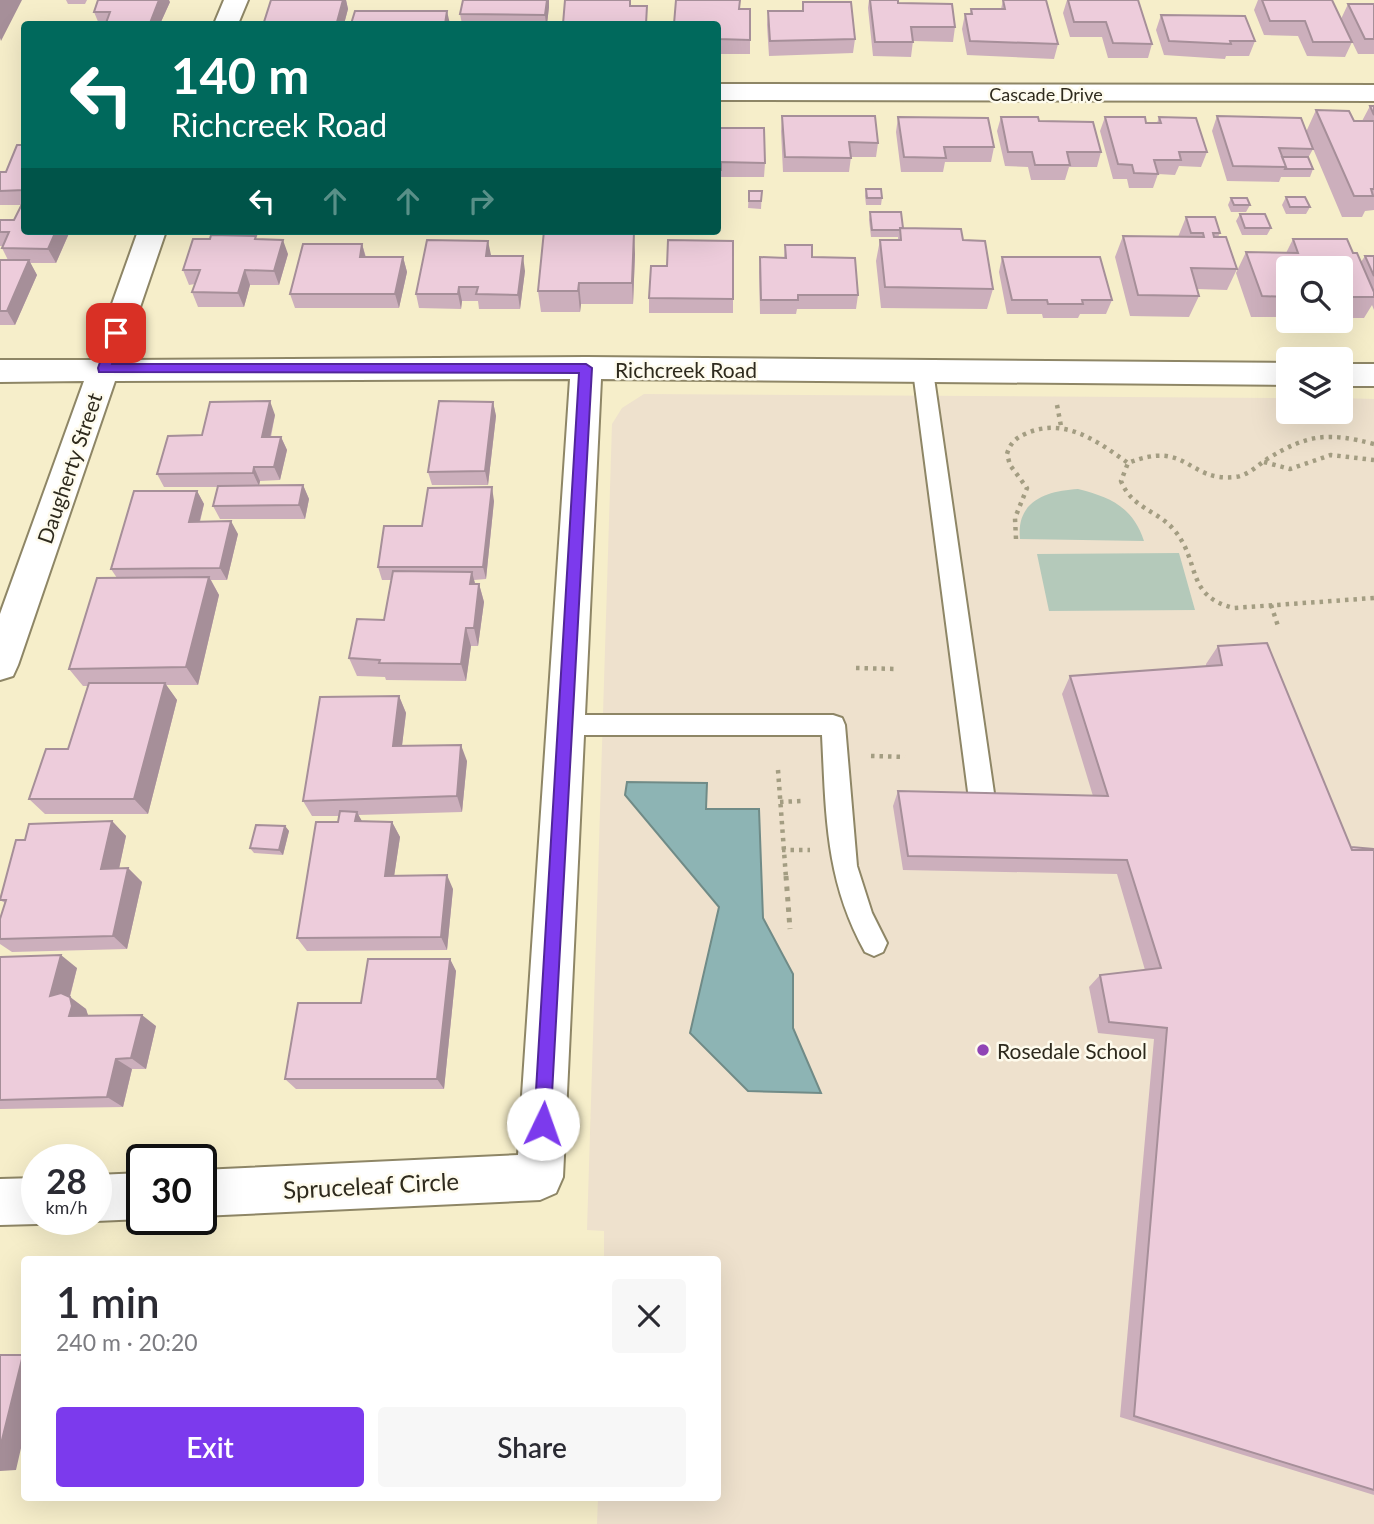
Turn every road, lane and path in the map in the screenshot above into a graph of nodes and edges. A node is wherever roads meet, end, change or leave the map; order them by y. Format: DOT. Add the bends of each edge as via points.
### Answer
graph roads {
  1 [pos="236,0"];
  2 [pos="227,21"];
  3 [pos="721,92"];
  4 [pos="1374,93"];
  5 [pos="151,235"];
  6 [pos="104,368"];
  7 [pos="586,368"];
  8 [pos="923,370"];
  9 [pos="0,371"];
  10 [pos="1276,374"];
  11 [pos="1353,375"];
  12 [pos="1374,375"];
  13 [pos="1058,409"];
  14 [pos="1061,426"];
  15 [pos="1374,444"];
  16 [pos="1374,460"];
  17 [pos="1264,462"];
  18 [pos="1128,463"];
  19 [pos="1016,539"];
  20 [pos="1374,598"];
  21 [pos="1271,606"];
  22 [pos="1279,629"];
  23 [pos="0,665"];
  24 [pos="856,668"];
  25 [pos="897,669"];
  26 [pos="566,725"];
  27 [pos="863,756"];
  28 [pos="905,757"];
  29 [pos="778,770"];
  30 [pos="983,807"];
  31 [pos="782,850"];
  32 [pos="813,850"];
  33 [pos="790,929"];
  34 [pos="874,943"];
  35 [pos="217,1192"];
  36 [pos="21,1201"];
  37 [pos="0,1202"];
  1 -- 2 [label="street"];
  3 -- 4 [label="street, Cascade Drive"];
  5 -- 6 [label="street, Daugherty Street"];
  6 -- 7 [label="street, Richcreek Road"];
  6 -- 9 [label="street, Richcreek Road"];
  6 -- 23 [label="street, Daugherty Street"];
  7 -- 8 [label="street, Richcreek Road"];
  7 -- 26 [label="street"];
  8 -- 10 [label="street, Richcreek Road"];
  8 -- 30 [label="lane"];
  11 -- 12 [label="street"];
  13 -- 14 [label="path"];
  14 -- 18 [label="path"];
  14 -- 19 [label="path" via="1030,430 1007,451 1007,461 1027,488 1015,517"];
  15 -- 17 [label="path" via="1322,433 1295,442"];
  16 -- 17 [label="path" via="1334,453 1314,456 1290,469"];
  17 -- 18 [label="path" via="1231,478 1196,471 1185,459 1170,455 1156,453"];
  18 -- 21 [label="path" via="1121,481 1129,501 1174,530 1209,601 1234,608"];
  20 -- 21 [label="path"];
  21 -- 22 [label="path"];
  24 -- 25 [label="path"];
  26 -- 34 [label="lane" via="833,725 849,892 858,919"];
  26 -- 35 [label="street, Spruceleaf Circle" via="540,1177"];
  27 -- 28 [label="path"];
  29 -- 31 [label="path"];
  31 -- 32 [label="path"];
  31 -- 33 [label="path"];
  36 -- 37 [label="street"];
}
